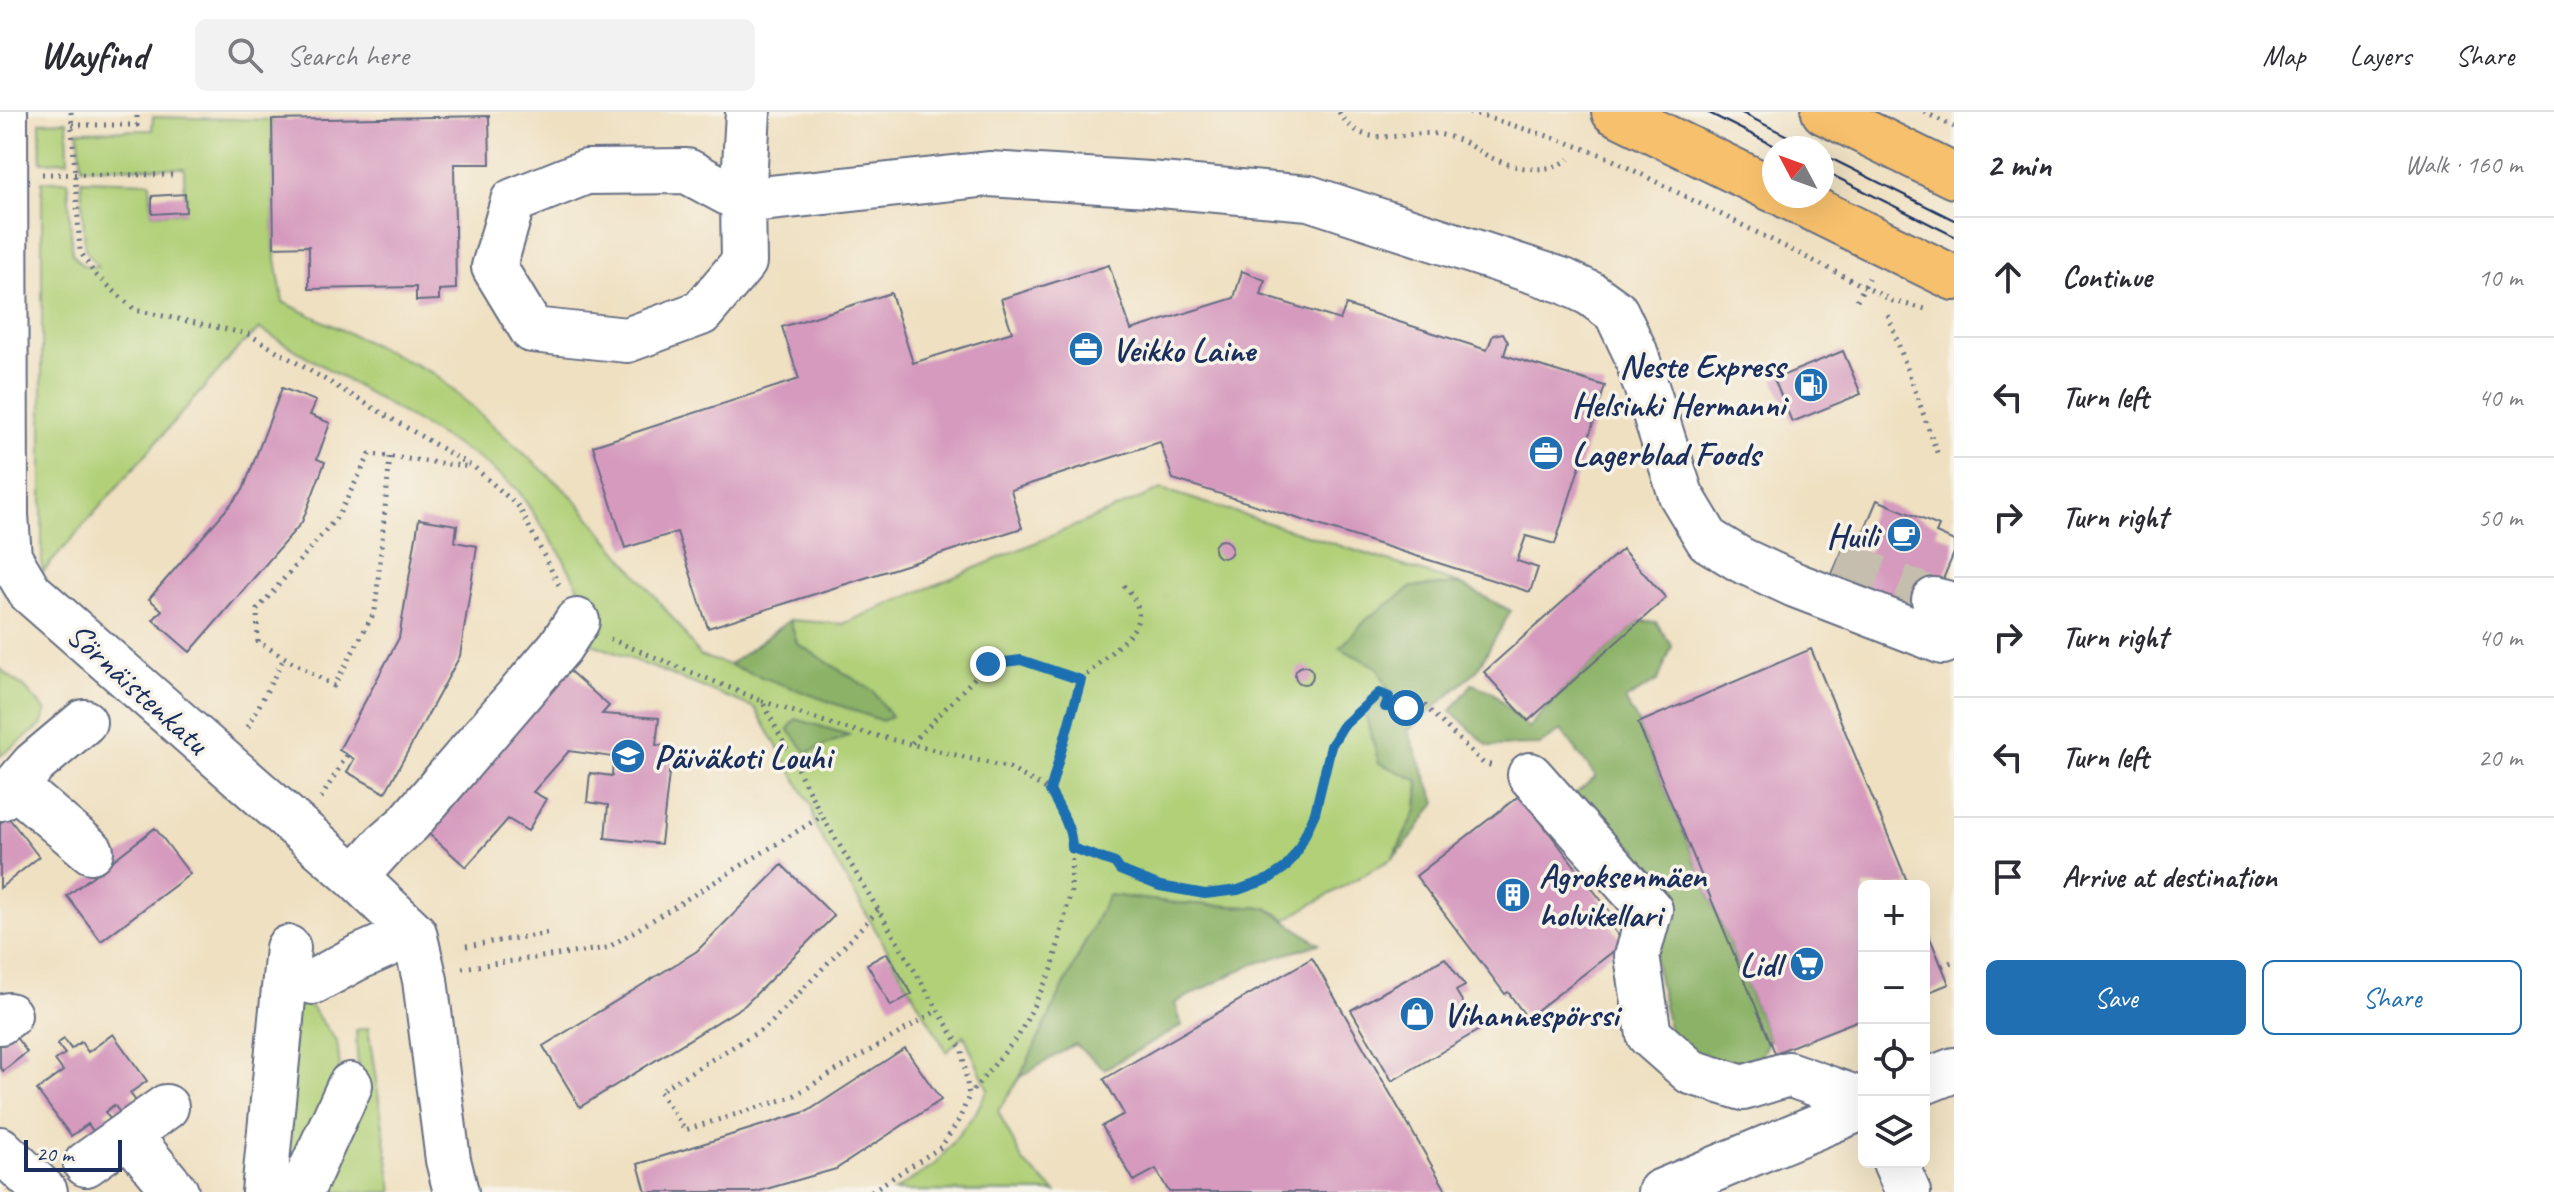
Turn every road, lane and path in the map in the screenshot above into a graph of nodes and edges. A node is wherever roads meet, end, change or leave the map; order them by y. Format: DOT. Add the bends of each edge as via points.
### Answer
graph roads {
  1 [pos="5,112"];
  2 [pos="71,112"];
  3 [pos="137,112"];
  4 [pos="748,112"];
  5 [pos="1339,112"];
  6 [pos="1469,112"];
  7 [pos="1614,112"];
  8 [pos="1824,112"];
  9 [pos="1924,112"];
  10 [pos="72,125"];
  11 [pos="1954,127"];
  12 [pos="1569,159"];
  13 [pos="75,173"];
  14 [pos="36,174"];
  15 [pos="177,175"];
  16 [pos="1954,176"];
  17 [pos="1762,184"];
  18 [pos="743,201"];
  19 [pos="1806,208"];
  20 [pos="1942,294"];
  21 [pos="1888,315"];
  22 [pos="390,457"];
  23 [pos="1939,458"];
  24 [pos="475,468"];
  25 [pos="1121,583"];
  26 [pos="1947,614"];
  27 [pos="577,621"];
  28 [pos="284,658"];
  29 [pos="1081,680"];
  30 [pos="762,701"];
  31 [pos="84,722"];
  32 [pos="248,727"];
  33 [pos="1459,739"];
  34 [pos="912,743"];
  35 [pos="347,755"];
  36 [pos="1530,775"];
  37 [pos="1050,791"];
  38 [pos="8,792"];
  39 [pos="822,816"];
  40 [pos="300,830"];
  41 [pos="1072,848"];
  42 [pos="91,851"];
  43 [pos="355,877"];
  44 [pos="878,910"];
  45 [pos="550,933"];
  46 [pos="466,946"];
  47 [pos="419,953"];
  48 [pos="1954,961"];
  49 [pos="1942,966"];
  50 [pos="938,1010"];
  51 [pos="1954,1070"];
  52 [pos="1930,1080"];
  53 [pos="350,1085"];
  54 [pos="969,1096"];
  55 [pos="1858,1102"];
  56 [pos="166,1107"];
  57 [pos="1858,1107"];
  58 [pos="128,1134"];
  59 [pos="0,1149"];
  60 [pos="86,1164"];
  61 [pos="1898,1168"];
  62 [pos="45,1192"];
  63 [pos="176,1192"];
  64 [pos="264,1192"];
  65 [pos="301,1192"];
  66 [pos="456,1192"];
  67 [pos="1660,1192"];
  68 [pos="1908,1192"];
  1 -- 40 [label="street, Sörnäistenkatu" via="9,557 30,592"];
  2 -- 10 [label="path"];
  3 -- 10 [label="path" via="137,125"];
  4 -- 18 [label="street"];
  5 -- 12 [label="path" via="1358,131 1381,139 1447,135 1494,159 1533,169 1557,168"];
  6 -- 20 [label="path" via="1605,156 1893,301"];
  7 -- 17 [label="main road"];
  8 -- 16 [label="main road"];
  9 -- 11 [label="path"];
  10 -- 13 [label="path"];
  13 -- 14 [label="path"];
  13 -- 15 [label="path"];
  18 -- 18 [label="street" via="687,171 586,172 513,201 494,267 532,330 627,340 701,313 744,262"];
  18 -- 26 [label="street" via="989,174 1309,198 1564,281 1616,312 1635,352 1681,495 1708,540 1795,585 1943,642"];
  19 -- 20 [label="main road"];
  21 -- 23 [label="path"];
  22 -- 24 [label="path"];
  22 -- 28 [label="path" via="370,454 338,516 257,610 258,642"];
  22 -- 28 [label="path" via="375,611 334,686"];
  25 -- 29 [label="path" via="1133,593 1135,627"];
  27 -- 43 [label="street" via="408,824"];
  28 -- 32 [label="path"];
  29 -- 34 [label="path" via="1021,660 988,664"];
  29 -- 37 [label="path"];
  30 -- 34 [label="path" via="840,727"];
  31 -- 38 [label="street"];
  33 -- 41 [label="path" via="1421,702 1385,707 1389,697 1379,693 1343,726 1331,746 1315,813 1286,867 1238,890 1205,894 1160,886"];
  34 -- 37 [label="path" via="1009,768"];
  35 -- 40 [label="path"];
  36 -- 55 [label="street" via="1650,910 1637,956 1649,1035 1691,1072 1743,1088 1788,1074"];
  37 -- 41 [label="path"];
  38 -- 42 [label="street"];
  39 -- 47 [label="path" via="607,948"];
  40 -- 43 [label="street, Sörnäistenkatu"];
  41 -- 54 [label="path" via="1071,891 1052,969 1019,1035"];
  43 -- 47 [label="street, Sörnäistenkatu"];
  44 -- 50 [label="path" via="768,1026 659,1091 685,1130 792,1097"];
  45 -- 46 [label="path"];
  47 -- 64 [label="street" via="300,965"];
  47 -- 66 [label="street"];
  48 -- 49 [label="path"];
  51 -- 52 [label="street"];
  53 -- 65 [label="street"];
  56 -- 58 [label="street"];
  57 -- 67 [label="street"];
  58 -- 60 [label="street"];
  58 -- 63 [label="street"];
  59 -- 62 [label="street"];
  61 -- 68 [label="street"];
}
